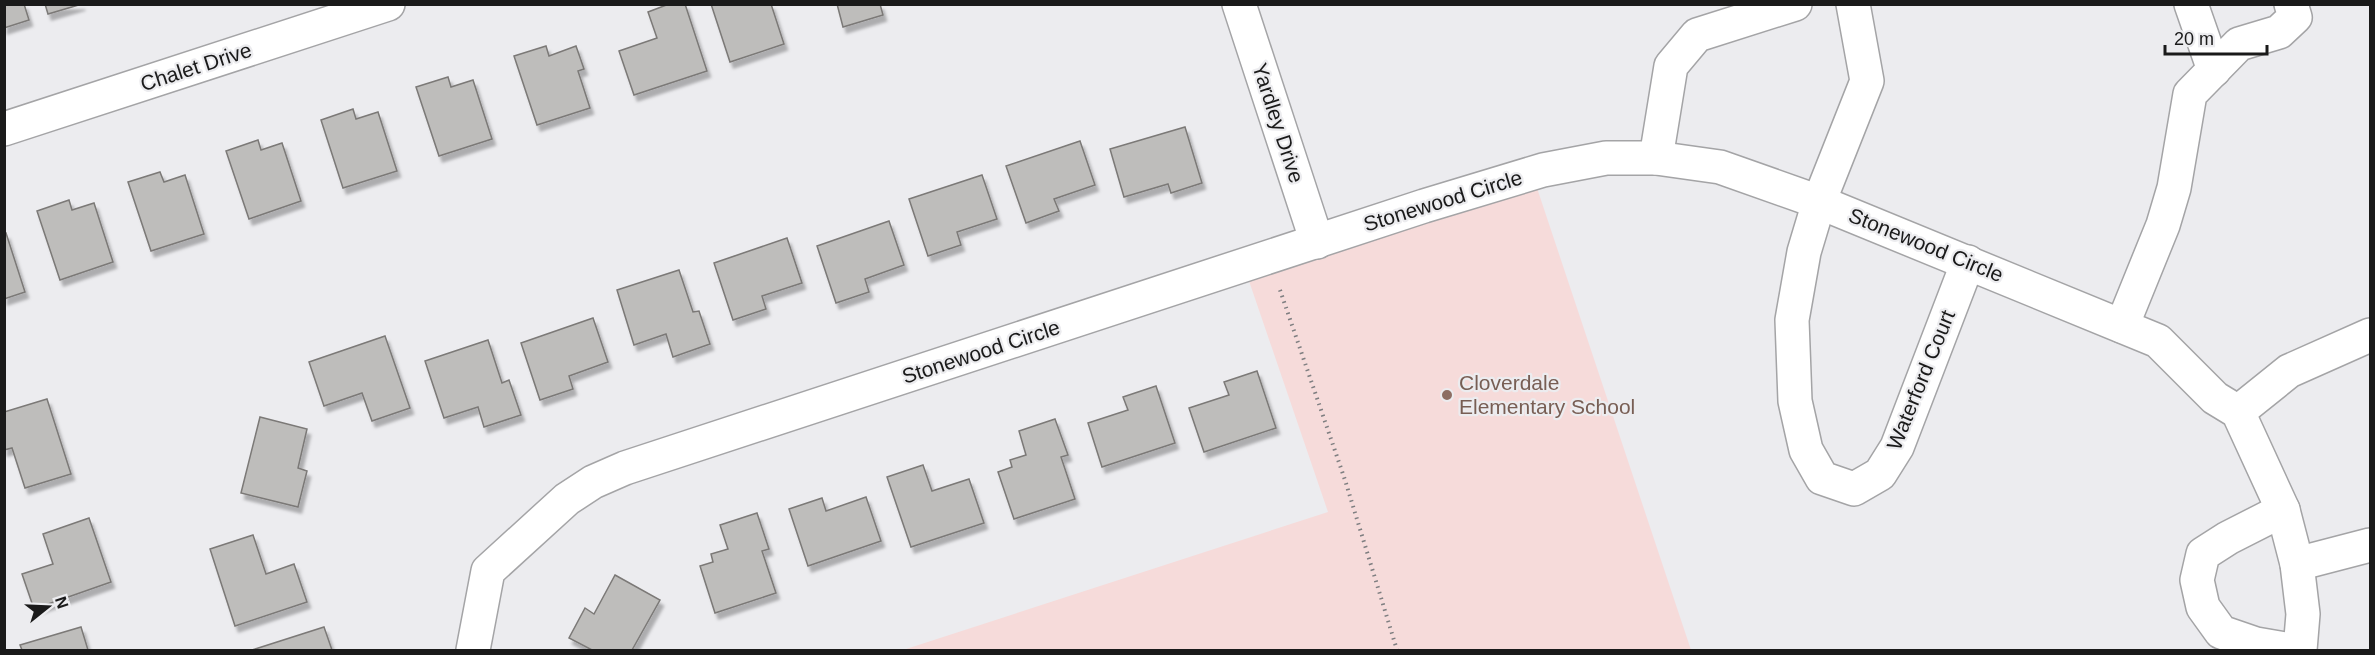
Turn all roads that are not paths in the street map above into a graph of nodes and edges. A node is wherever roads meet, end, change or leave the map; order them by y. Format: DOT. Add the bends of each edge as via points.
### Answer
graph roads {
  1 [pos="388,4"];
  2 [pos="1239,4"];
  3 [pos="1795,4"];
  4 [pos="1853,4"];
  5 [pos="2191,4"];
  6 [pos="2291,4"];
  7 [pos="2214,70"];
  8 [pos="4,129"];
  9 [pos="1656,158"];
  10 [pos="1819,201"];
  11 [pos="1317,242"];
  12 [pos="1968,262"];
  13 [pos="2122,326"];
  14 [pos="2370,335"];
  15 [pos="2238,412"];
  16 [pos="2283,510"];
  17 [pos="2370,545"];
  18 [pos="2297,564"];
  19 [pos="473,651"];
  20 [pos="2291,651"];
  21 [pos="2300,651"];
  1 -- 8 [label="street, Chalet Drive"];
  2 -- 11 [label="street, Yardley Drive"];
  3 -- 9 [label="street" via="1697,35 1671,66"];
  4 -- 10 [label="street, Waterford Court" via="1867,81"];
  5 -- 7 [label="street"];
  6 -- 7 [label="street" via="2295,17 2279,32 2240,44"];
  7 -- 13 [label="street" via="2190,94 2166,216"];
  9 -- 10 [label="street, Stonewood Circle" via="1720,167"];
  9 -- 11 [label="street, Stonewood Circle" via="1606,158 1543,170"];
  10 -- 12 [label="street, Stonewood Circle"];
  10 -- 12 [label="street, Waterford Court" via="1804,252 1792,320 1795,401 1806,450 1822,478 1854,489 1880,474 1897,447"];
  11 -- 19 [label="street, Stonewood Circle" via="625,468 593,483 560,505 488,571"];
  12 -- 13 [label="street, Stonewood Circle"];
  13 -- 15 [label="street, Stonewood Circle" via="2158,341 2215,398"];
  14 -- 15 [label="street" via="2289,371"];
  15 -- 16 [label="street"];
  16 -- 18 [label="street"];
  16 -- 20 [label="street" via="2203,554 2196,580 2203,607 2221,632"];
  17 -- 18 [label="street"];
  18 -- 21 [label="street" via="2303,614"];
}
